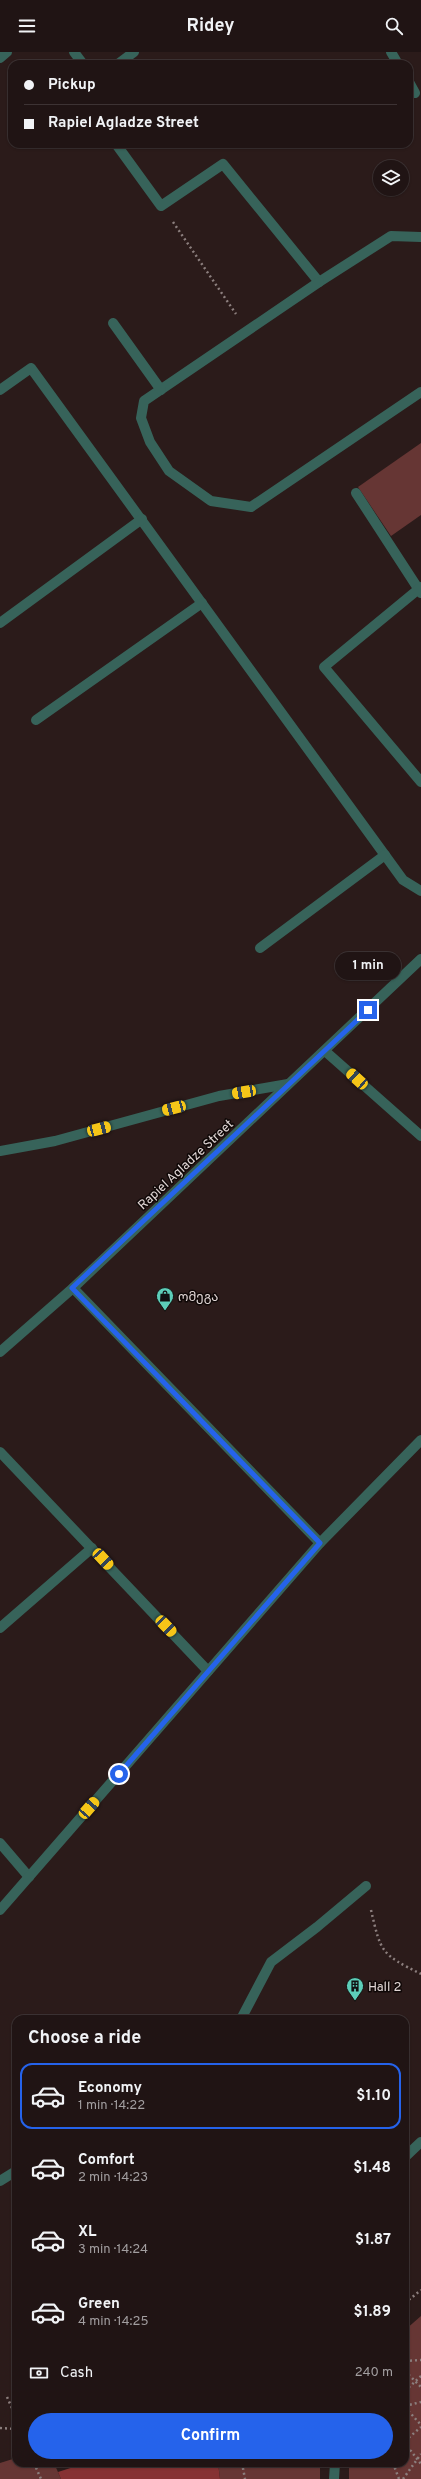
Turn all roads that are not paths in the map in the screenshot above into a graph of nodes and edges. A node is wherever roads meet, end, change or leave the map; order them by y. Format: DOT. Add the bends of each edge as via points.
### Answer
graph roads {
  1 [pos="7,52"];
  2 [pos="134,52"];
  3 [pos="0,58"];
  4 [pos="123,60"];
  5 [pos="413,89"];
  6 [pos="415,93"];
  7 [pos="119,148"];
  8 [pos="421,237"];
  9 [pos="319,282"];
  10 [pos="113,323"];
  11 [pos="0,390"];
  12 [pos="161,390"];
  13 [pos="421,392"];
  14 [pos="356,493"];
  15 [pos="142,519"];
  16 [pos="420,590"];
  17 [pos="202,603"];
  18 [pos="0,623"];
  19 [pos="36,720"];
  20 [pos="421,782"];
  21 [pos="385,855"];
  22 [pos="421,891"];
  23 [pos="260,948"];
  24 [pos="421,959"];
  25 [pos="325,1050"];
  26 [pos="288,1084"];
  27 [pos="421,1136"];
  28 [pos="0,1151"];
  29 [pos="72,1288"];
  30 [pos="0,1352"];
  31 [pos="421,1440"];
  32 [pos="0,1452"];
  33 [pos="320,1543"];
  34 [pos="92,1548"];
  35 [pos="0,1628"];
  36 [pos="208,1671"];
  37 [pos="0,1843"];
  38 [pos="29,1877"];
  39 [pos="366,1886"];
  40 [pos="0,1910"];
  41 [pos="243,2015"];
  42 [pos="421,2142"];
  43 [pos="409,2153"];
  44 [pos="12,2174"];
  45 [pos="0,2181"];
  46 [pos="335,2467"];
  47 [pos="334,2479"];
  1 -- 3 [label="street"];
  2 -- 4 [label="street"];
  5 -- 6 [label="street"];
  7 -- 9 [label="street" via="161,206 223,164"];
  8 -- 9 [label="street" via="391,236"];
  9 -- 12 [label="street"];
  10 -- 12 [label="street"];
  11 -- 15 [label="street" via="31,368"];
  12 -- 13 [label="street" via="144,401 141,418 150,442 168,470 211,501 251,507"];
  14 -- 16 [label="street"];
  15 -- 17 [label="street"];
  15 -- 18 [label="street"];
  16 -- 20 [label="street" via="324,667"];
  17 -- 19 [label="street"];
  17 -- 21 [label="street"];
  21 -- 22 [label="street" via="403,880"];
  21 -- 23 [label="street"];
  24 -- 25 [label="street, Rapiel Agladze Street"];
  25 -- 26 [label="street, Rapiel Agladze Street"];
  25 -- 27 [label="street"];
  26 -- 28 [label="street" via="219,1096 55,1141"];
  26 -- 29 [label="street, Rapiel Agladze Street"];
  29 -- 30 [label="street, Rapiel Agladze Street"];
  29 -- 33 [label="street"];
  31 -- 33 [label="street"];
  32 -- 34 [label="street"];
  33 -- 36 [label="street"];
  34 -- 35 [label="street"];
  34 -- 36 [label="street"];
  36 -- 38 [label="street"];
  37 -- 38 [label="street"];
  38 -- 40 [label="street"];
  39 -- 41 [label="street" via="318,1927 271,1962"];
  42 -- 43 [label="street"];
  44 -- 45 [label="street"];
  46 -- 47 [label="street"];
}
